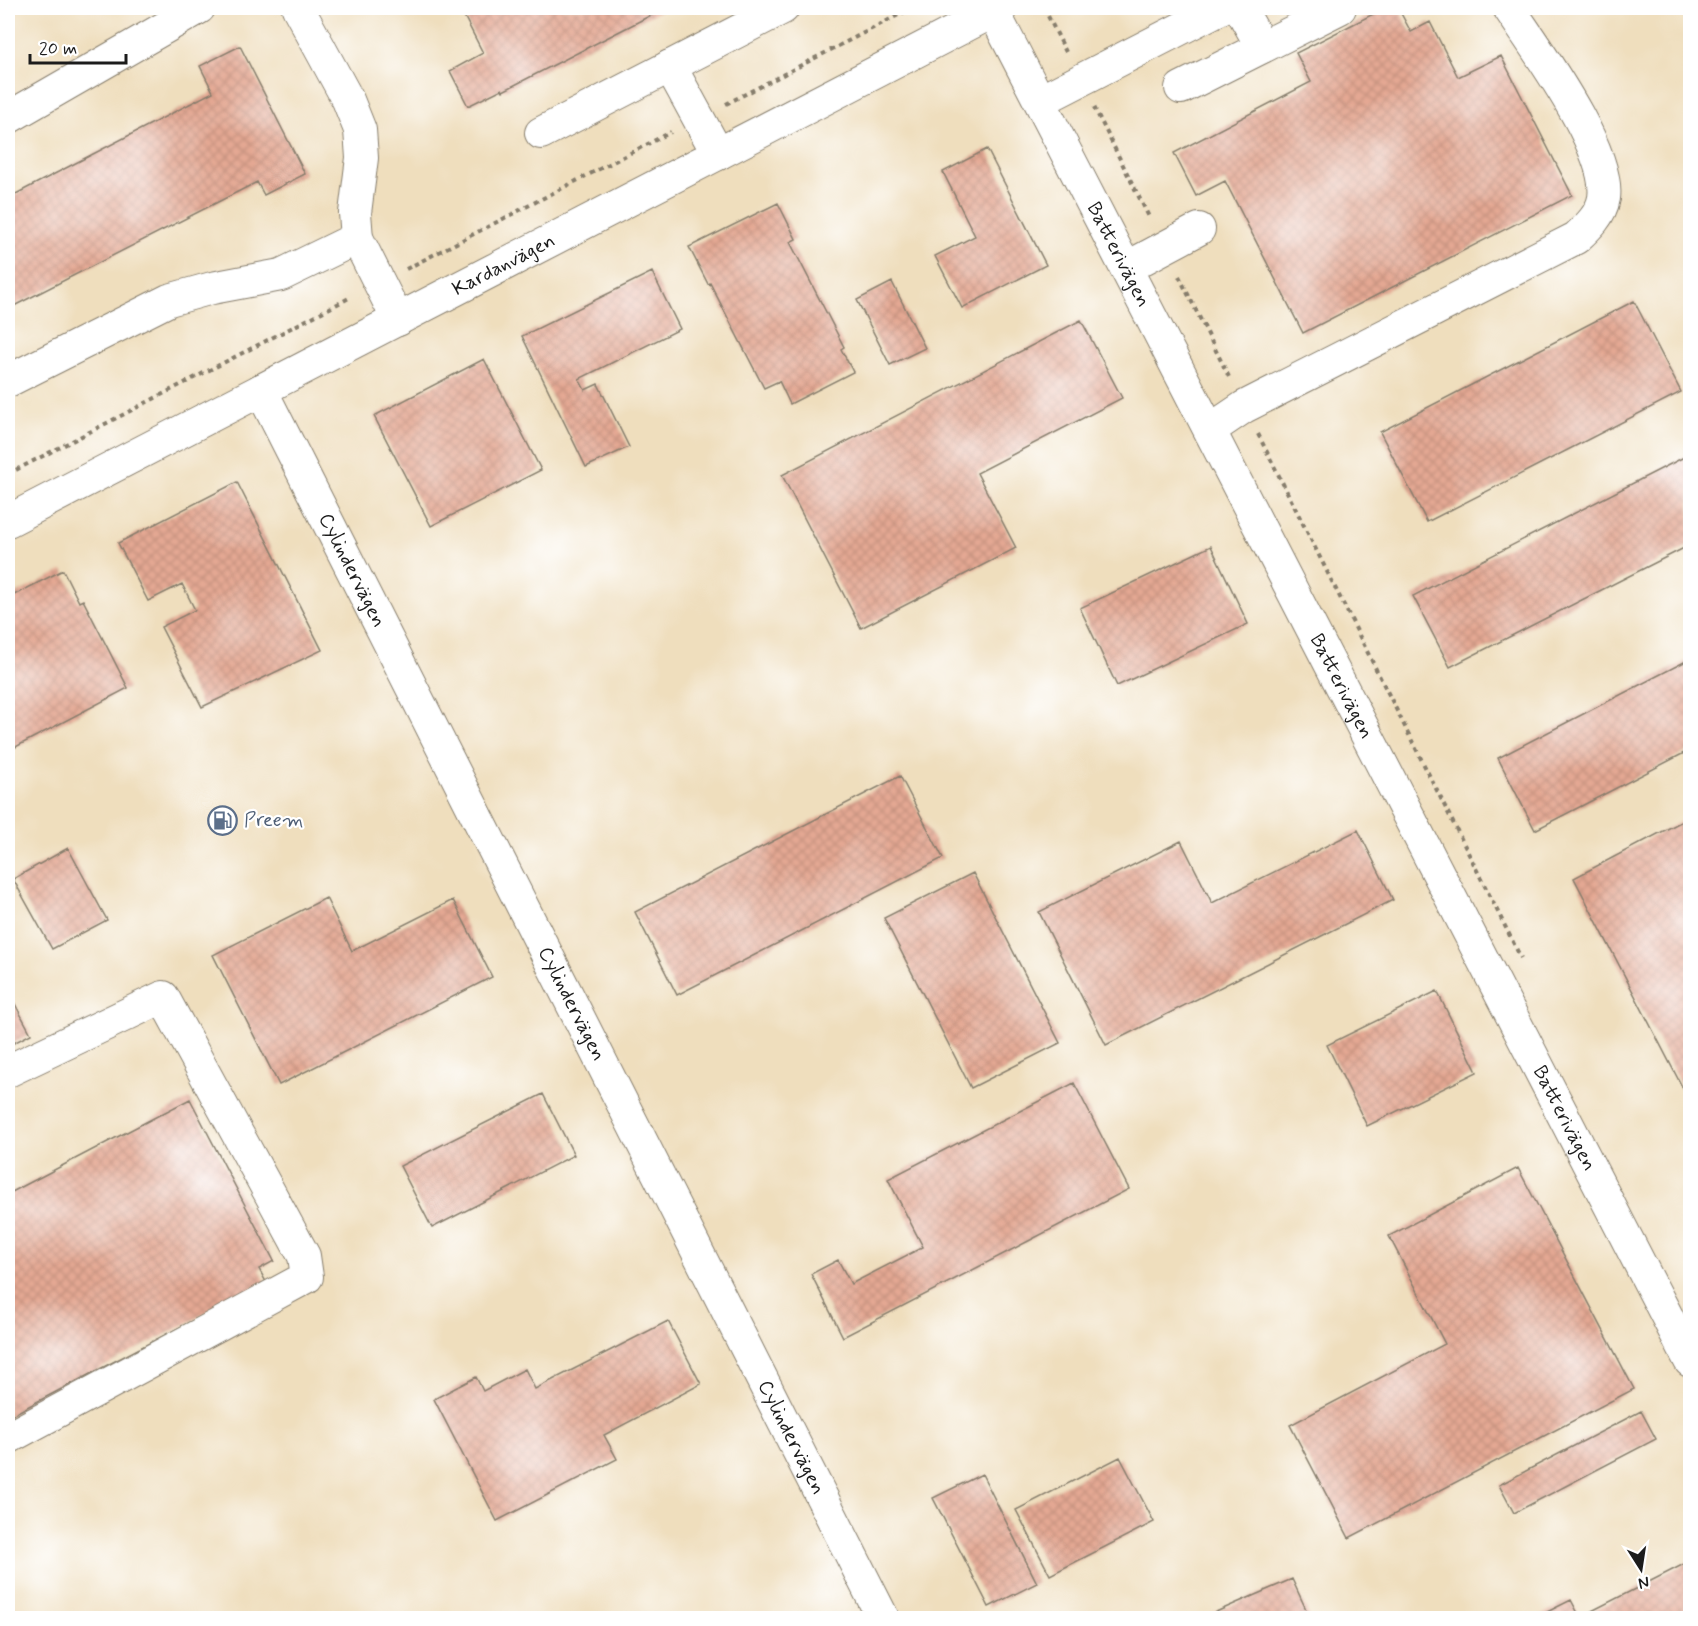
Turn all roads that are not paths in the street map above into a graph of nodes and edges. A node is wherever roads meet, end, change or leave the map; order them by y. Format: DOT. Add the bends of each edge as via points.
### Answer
graph roads {
  1 [pos="199,8"];
  2 [pos="298,8"];
  3 [pos="783,8"];
  4 [pos="1221,8"];
  5 [pos="1240,8"];
  6 [pos="1340,8"];
  7 [pos="1509,8"];
  8 [pos="987,11"];
  9 [pos="1262,47"];
  10 [pos="670,66"];
  11 [pos="1180,88"];
  12 [pos="1040,101"];
  13 [pos="8,118"];
  14 [pos="541,133"];
  15 [pos="718,154"];
  16 [pos="1199,229"];
  17 [pos="357,238"];
  18 [pos="1126,268"];
  19 [pos="398,320"];
  20 [pos="8,381"];
  21 [pos="261,390"];
  22 [pos="1210,430"];
  23 [pos="8,520"];
  24 [pos="8,1071"];
  25 [pos="1690,1361"];
  26 [pos="8,1438"];
  27 [pos="883,1618"];
  1 -- 13 [label="street"];
  2 -- 17 [label="street" via="360,130"];
  3 -- 10 [label="street"];
  4 -- 12 [label="street"];
  5 -- 9 [label="street"];
  6 -- 9 [label="street"];
  7 -- 22 [label="street" via="1575,111 1596,152 1604,178 1604,198 1594,221 1576,238 1244,407"];
  8 -- 12 [label="street, Batterivägen"];
  8 -- 15 [label="street, Kardanvägen"];
  9 -- 11 [label="street"];
  10 -- 14 [label="street"];
  10 -- 15 [label="street"];
  12 -- 18 [label="street, Batterivägen"];
  15 -- 19 [label="street, Kardanvägen"];
  16 -- 18 [label="street"];
  17 -- 19 [label="street"];
  17 -- 20 [label="street" via="281,275 169,300"];
  18 -- 22 [label="street, Batterivägen"];
  19 -- 21 [label="street, Kardanvägen"];
  21 -- 23 [label="street, Kardanvägen"];
  21 -- 27 [label="street, Cylindervägen"];
  22 -- 25 [label="street, Batterivägen"];
  24 -- 26 [label="street" via="163,997 304,1256 306,1277"];
}
